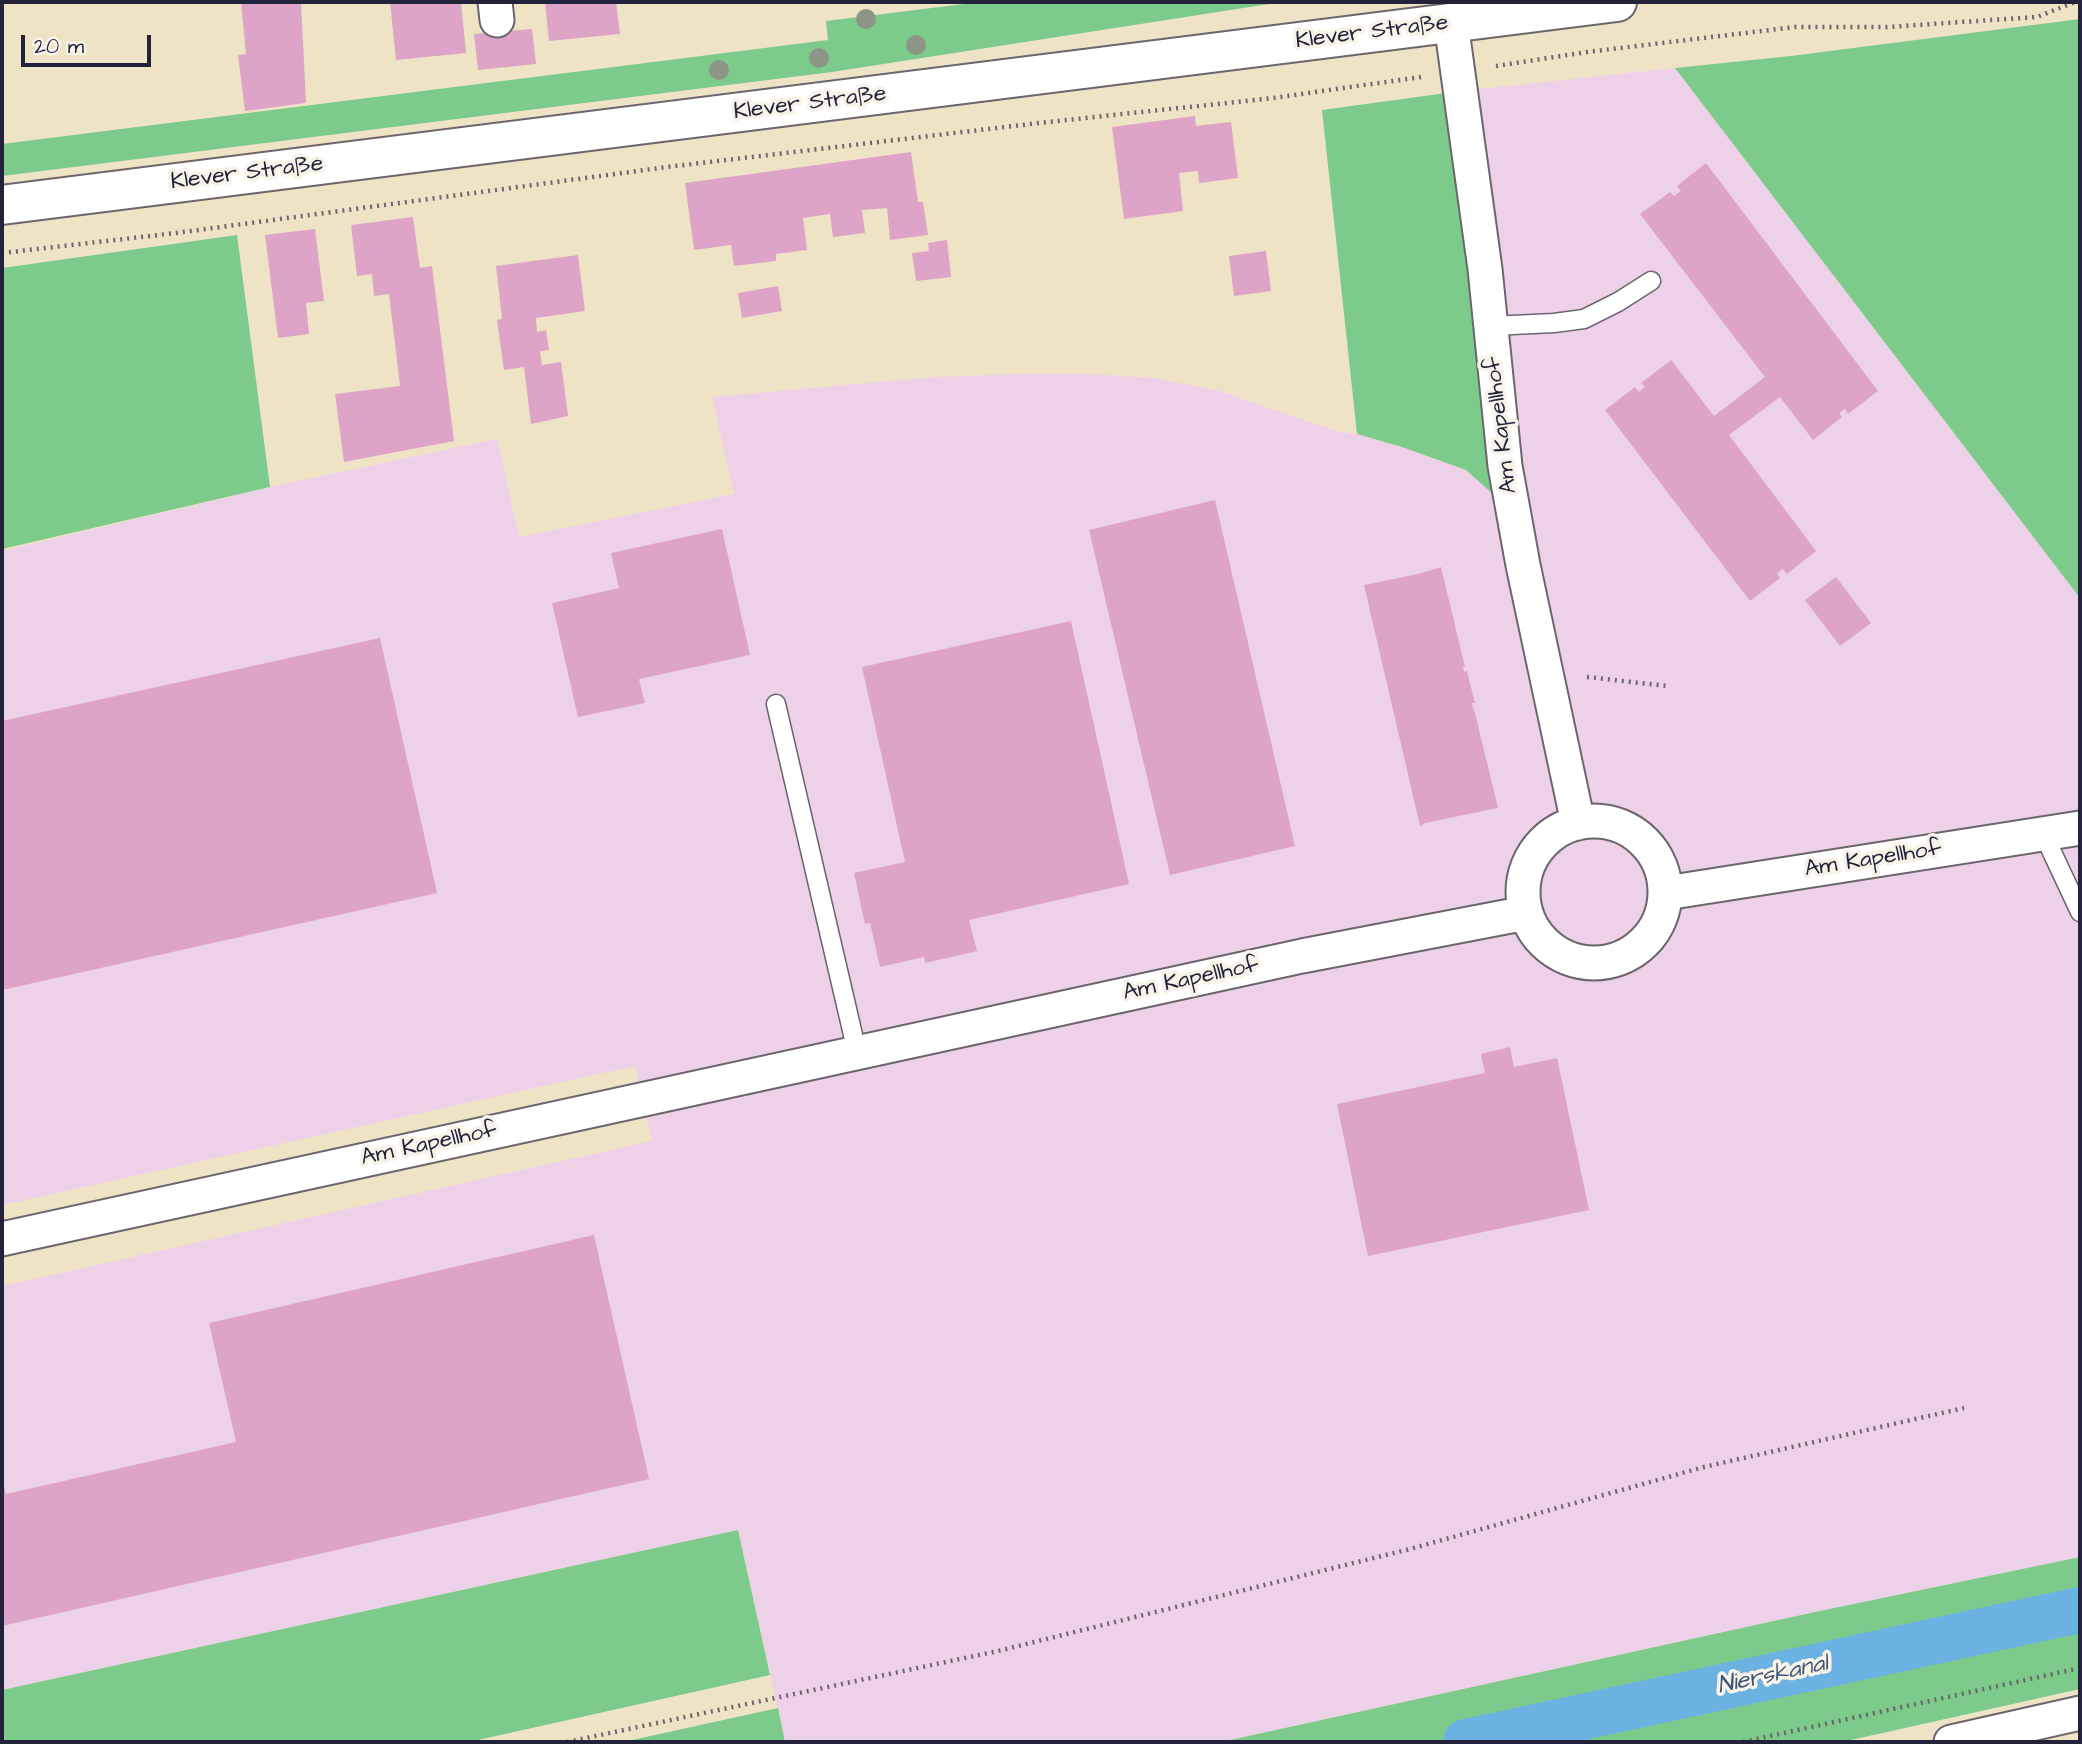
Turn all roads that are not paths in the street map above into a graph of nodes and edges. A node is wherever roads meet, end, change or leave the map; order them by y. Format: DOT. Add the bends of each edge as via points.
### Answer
graph roads {
  1 [pos="1617,2"];
  2 [pos="1450,12"];
  3 [pos="2,205"];
  4 [pos="1651,281"];
  5 [pos="1491,326"];
  6 [pos="776,704"];
  7 [pos="1577,823"];
  8 [pos="2080,828"];
  9 [pos="2043,833"];
  10 [pos="1666,893"];
  11 [pos="2080,912"];
  12 [pos="1526,913"];
  13 [pos="857,1052"];
  14 [pos="2,1239"];
  15 [pos="2080,1713"];
  16 [pos="1951,1742"];
  1 -- 2 [label="main road, Klever Straße"];
  2 -- 3 [label="main road, Klever Straße"];
  2 -- 5 [label="street, Am Kapellhof"];
  4 -- 5 [label="lane" via="1584,318"];
  5 -- 7 [label="street, Am Kapellhof" via="1506,466 1523,565"];
  6 -- 13 [label="lane"];
  7 -- 10 [label="street" via="1604,821 1628,829 1649,846 1662,868"];
  7 -- 12 [label="street" via="1552,835 1532,857 1523,884"];
  8 -- 9 [label="street, Am Kapellhof"];
  9 -- 10 [label="street, Am Kapellhof"];
  9 -- 11 [label="lane"];
  10 -- 12 [label="street" via="1661,918 1648,940 1629,955 1604,963 1579,962 1556,953 1537,935"];
  12 -- 13 [label="street, Am Kapellhof"];
  13 -- 14 [label="street, Am Kapellhof"];
  15 -- 16 [label="street"];
}
